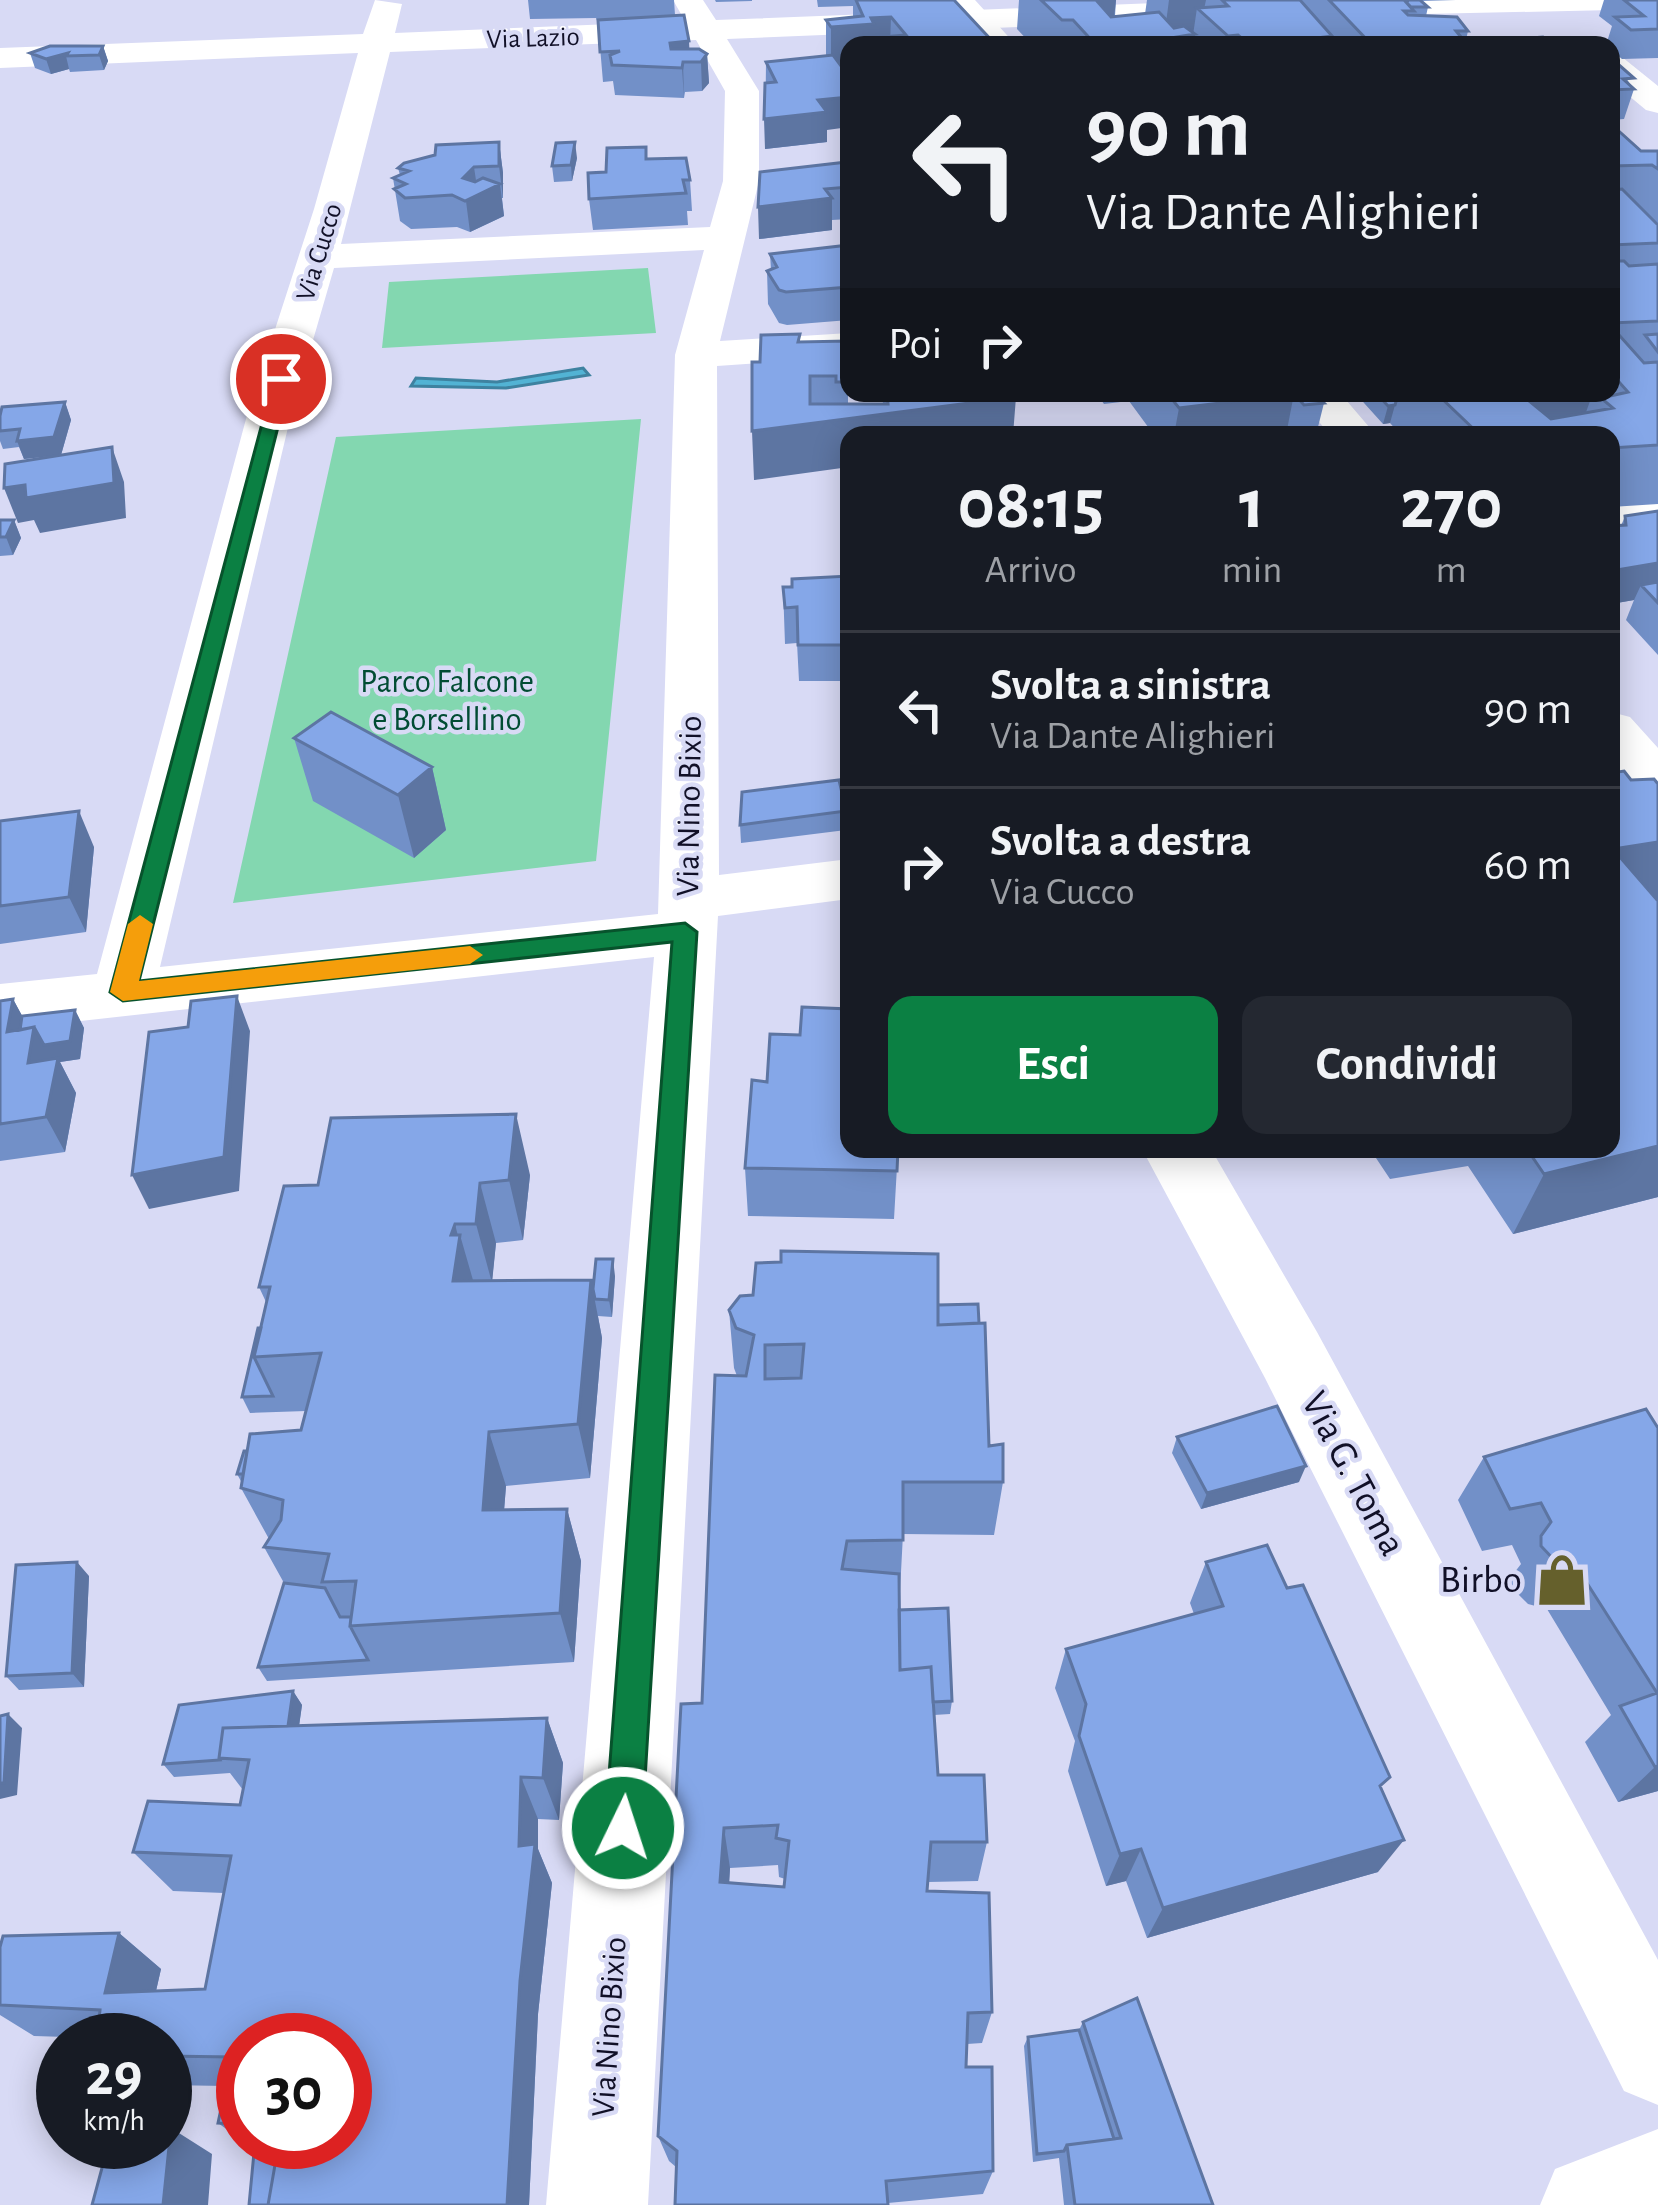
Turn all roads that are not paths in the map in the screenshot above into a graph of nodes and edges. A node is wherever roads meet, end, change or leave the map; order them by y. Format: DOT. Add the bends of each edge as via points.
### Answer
graph roads {
  1 [pos="1658,1"];
  2 [pos="1537,2"];
  3 [pos="1266,4"];
  4 [pos="966,8"];
  5 [pos="1314,8"];
  6 [pos="698,15"];
  7 [pos="384,22"];
  8 [pos="1572,31"];
  9 [pos="992,36"];
  10 [pos="0,58"];
  11 [pos="1620,72"];
  12 [pos="1658,104"];
  13 [pos="784,187"];
  14 [pos="740,192"];
  15 [pos="724,238"];
  16 [pos="317,257"];
  17 [pos="840,346"];
  18 [pos="696,355"];
  19 [pos="1325,402"];
  20 [pos="1346,426"];
  21 [pos="1658,512"];
  22 [pos="1620,515"];
  23 [pos="1620,739"];
  24 [pos="1658,781"];
  25 [pos="1620,786"];
  26 [pos="840,881"];
  27 [pos="687,915"];
  28 [pos="123,992"];
  29 [pos="0,1007"];
  30 [pos="1181,1158"];
  31 [pos="1658,2057"];
  32 [pos="1658,2179"];
  33 [pos="597,2205"];
  34 [pos="1592,2205"];
  1 -- 2 [label="street"];
  2 -- 5 [label="street"];
  2 -- 8 [label="street"];
  3 -- 4 [label="street, Via Lazio"];
  4 -- 6 [label="street, Via Lazio"];
  4 -- 9 [label="street"];
  6 -- 7 [label="street, Via Lazio"];
  6 -- 14 [label="street, Via Nino Bixio" via="742,91"];
  7 -- 10 [label="street, Via Lazio"];
  7 -- 16 [label="street, Via Cucco"];
  11 -- 12 [label="street"];
  13 -- 14 [label="street"];
  14 -- 15 [label="street, Via Nino Bixio"];
  15 -- 16 [label="street"];
  15 -- 18 [label="street, Via Nino Bixio"];
  16 -- 28 [label="street, Via Cucco" via="268,419"];
  17 -- 18 [label="street"];
  18 -- 27 [label="street, Via Nino Bixio"];
  19 -- 20 [label="street"];
  21 -- 22 [label="street"];
  23 -- 24 [label="street"];
  24 -- 25 [label="street"];
  26 -- 27 [label="street"];
  27 -- 28 [label="street"];
  27 -- 33 [label="street, Via Nino Bixio"];
  28 -- 29 [label="street"];
  30 -- 31 [label="street, Via G. Toma"];
  32 -- 34 [label="street"];
}
